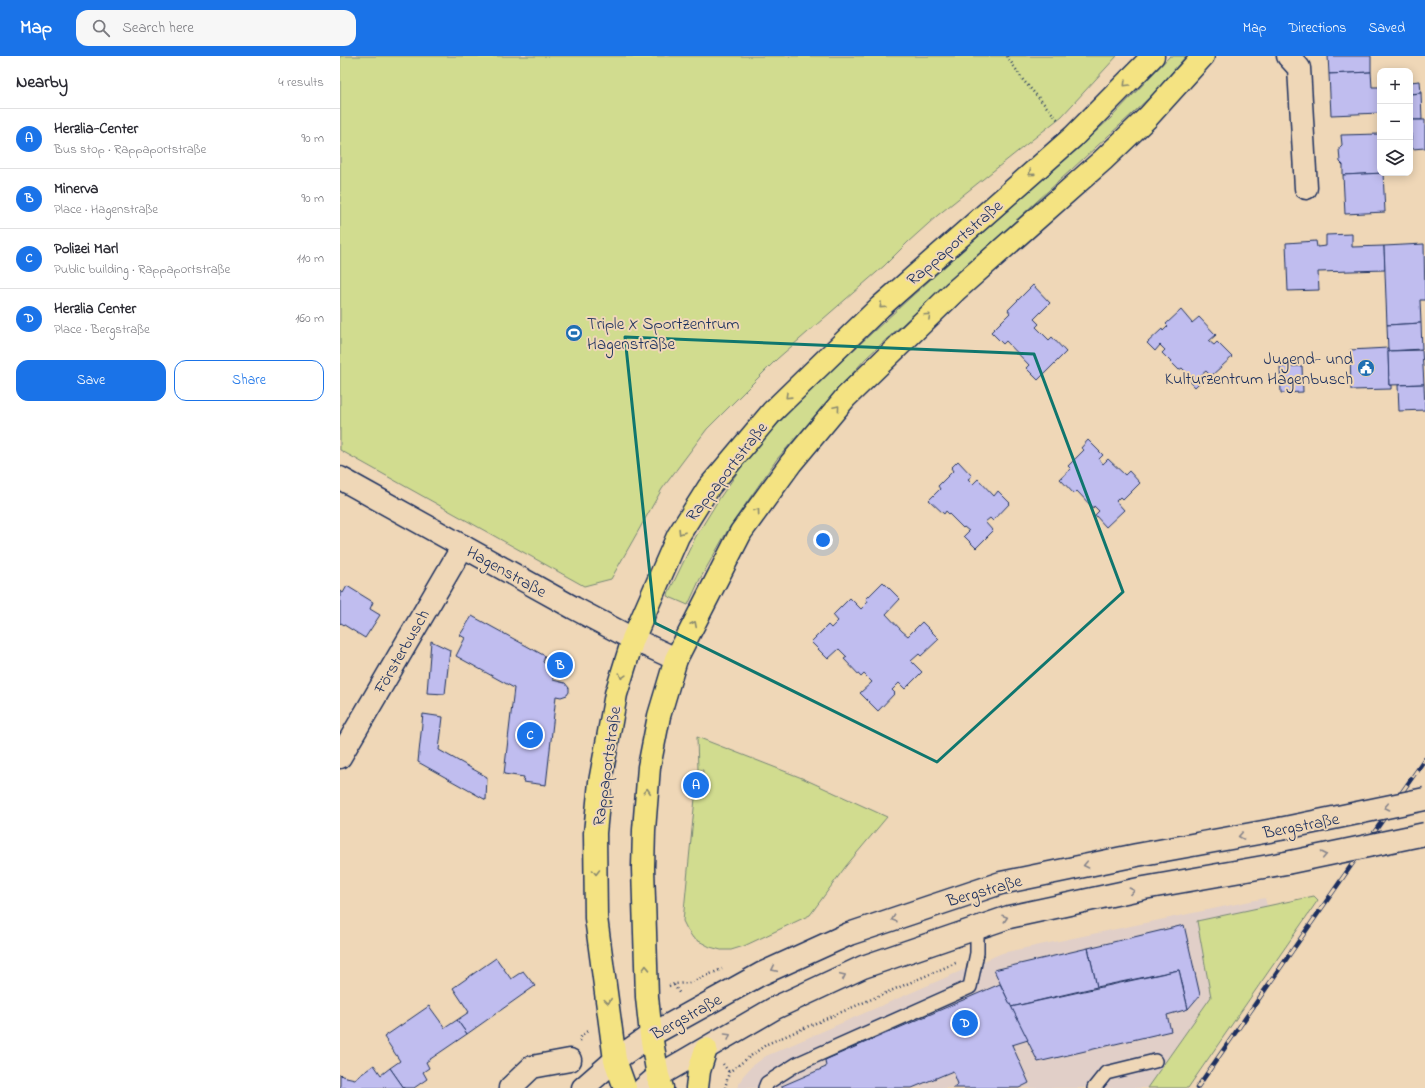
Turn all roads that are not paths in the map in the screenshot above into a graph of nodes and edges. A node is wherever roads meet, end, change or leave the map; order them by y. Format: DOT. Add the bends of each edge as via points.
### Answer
graph roads {
  1 [pos="1153,56"];
  2 [pos="1203,56"];
  3 [pos="1288,56"];
  4 [pos="1306,188"];
  5 [pos="340,478"];
  6 [pos="463,546"];
  7 [pos="633,639"];
  8 [pos="676,659"];
  9 [pos="340,757"];
  10 [pos="1425,800"];
  11 [pos="1425,834"];
  12 [pos="977,928"];
  13 [pos="651,1035"];
  14 [pos="706,1049"];
  15 [pos="570,1060"];
  16 [pos="615,1060"];
  17 [pos="1155,1061"];
  18 [pos="655,1084"];
  19 [pos="510,1088"];
  20 [pos="583,1088"];
  21 [pos="625,1088"];
  22 [pos="697,1088"];
  23 [pos="765,1088"];
  24 [pos="1094,1088"];
  1 -- 7 [label="main road, Rappaportstraße, one-way" via="1073,137 880,307 772,412 709,488 678,536"];
  8 -- 2 [label="main road, one-way" via="741,532 791,463 846,397 955,291 1103,160 1148,117"];
  3 -- 4 [label="main road" via="1299,68"];
  5 -- 6 [label="main road, Hagenstraße"];
  6 -- 7 [label="main road, Hagenstraße"];
  6 -- 9 [label="main road, Försterbusch"];
  7 -- 8 [label="main road, Hagenstraße"];
  7 -- 16 [label="main road, Rappaportstraße, one-way" via="616,694 600,782 596,833 596,918"];
  13 -- 8 [label="main road, one-way" via="647,997 644,830 656,731"];
  10 -- 13 [label="main road, Bergstraße, one-way, bridge" via="1137,854 994,885 848,934 761,974"];
  12 -- 11 [label="main road, Bergstraße, one-way, bridge" via="1009,917 1144,888 1286,863"];
  14 -- 12 [label="main road, Bergstraße, one-way" via="776,1008 863,967"];
  12 -- 23 [label="lane" via="977,953 970,987 797,1064 768,1083"];
  13 -- 16 [label="main road, Bergstraße"];
  13 -- 18 [label="main road"];
  14 -- 18 [label="main road, Bergstraße"];
  14 -- 22 [label="main road"];
  15 -- 19 [label="main road" via="532,1067"];
  16 -- 20 [label="main road, Bergstraße"];
  16 -- 21 [label="main road, Rappaportstraße"];
  17 -- 24 [label="lane" via="1106,1074"];
}
